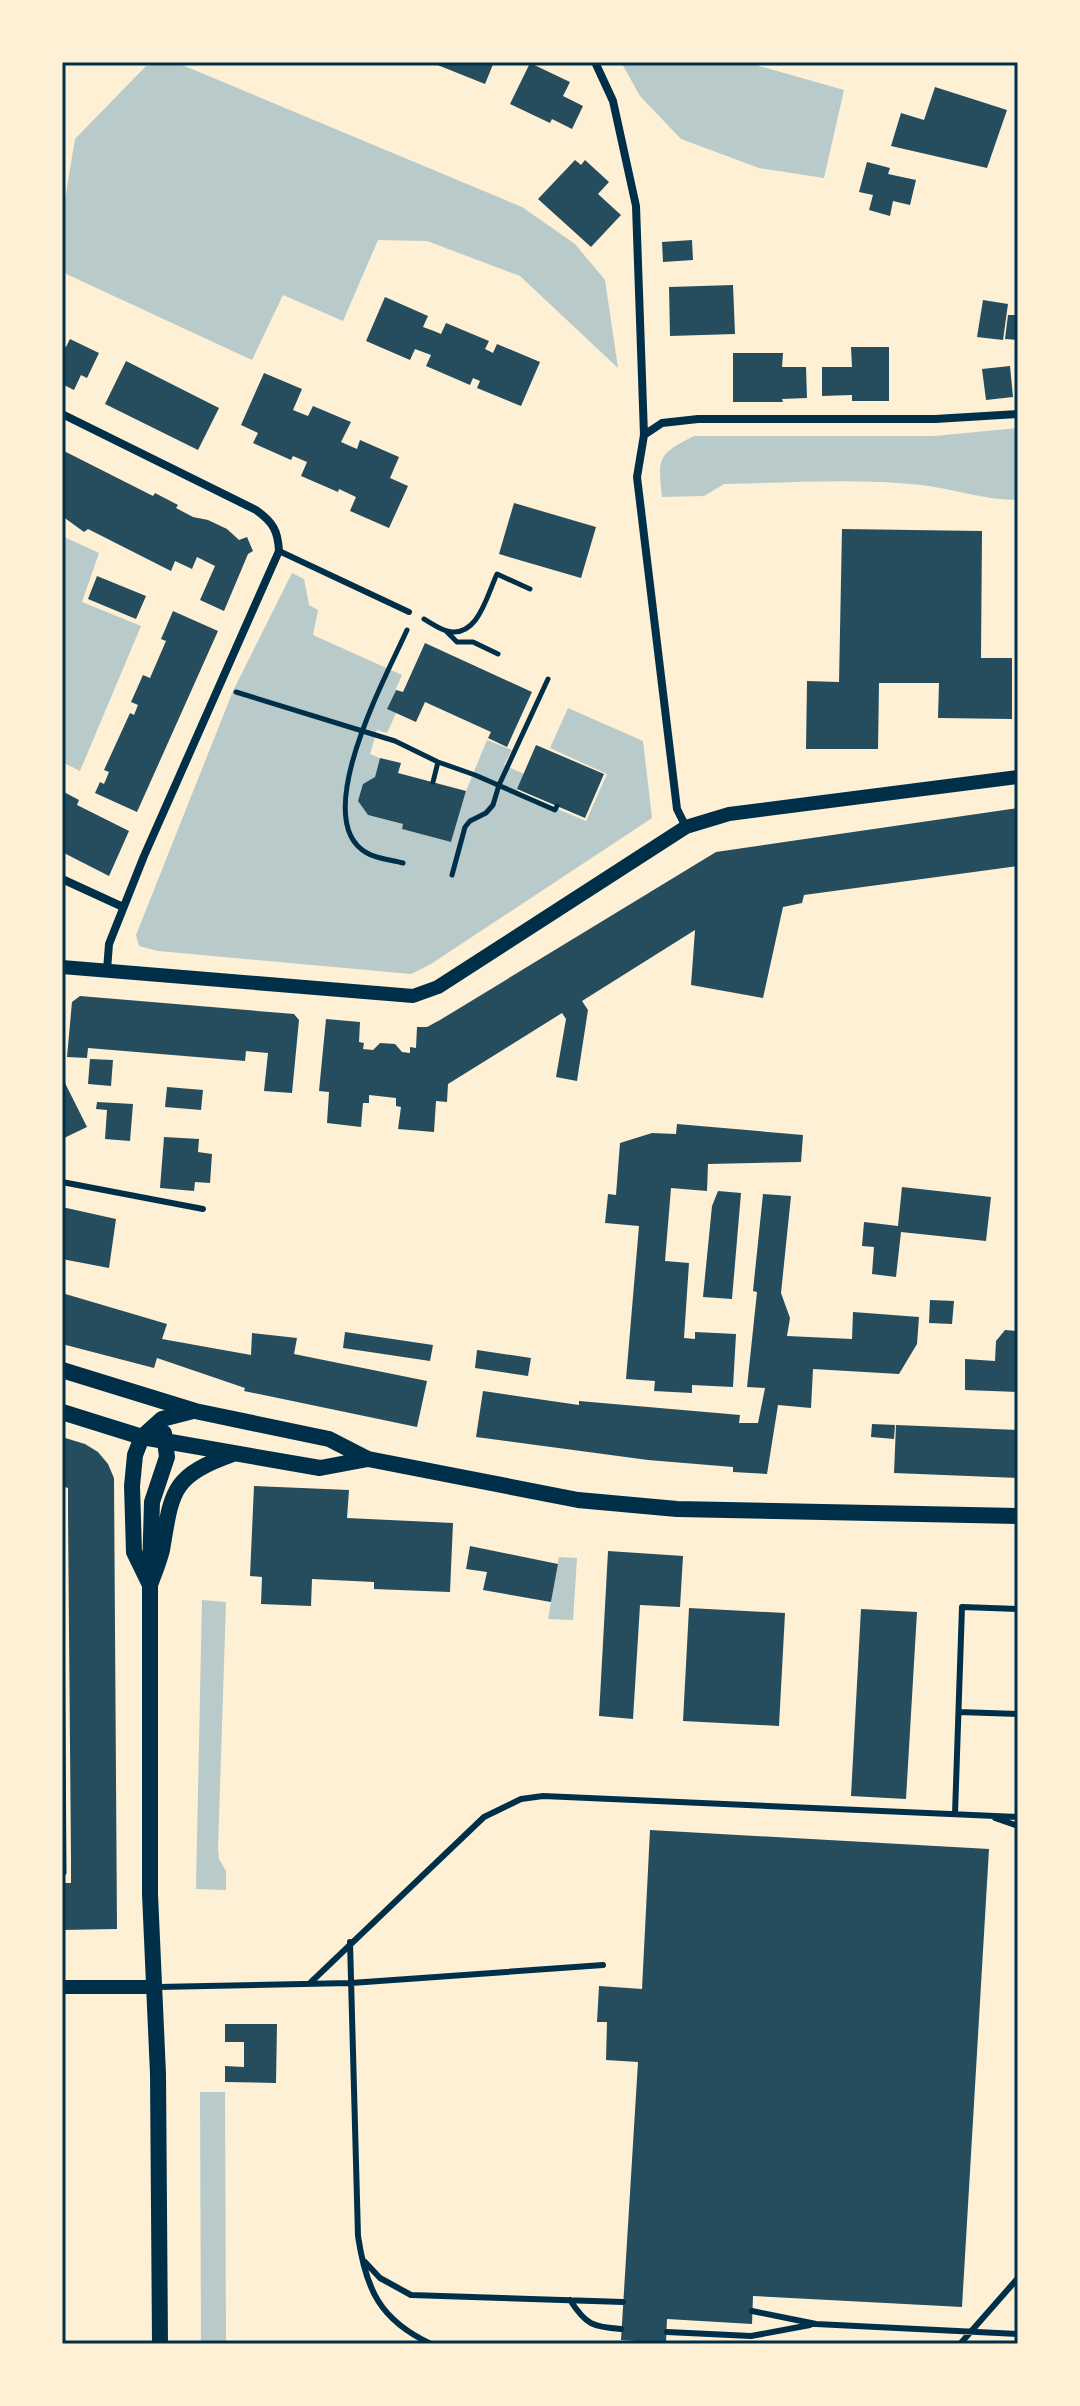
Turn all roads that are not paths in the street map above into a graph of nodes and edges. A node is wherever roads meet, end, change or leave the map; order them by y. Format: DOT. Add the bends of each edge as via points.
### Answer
graph roads {
  1 [pos="595,62"];
  2 [pos="62,414"];
  3 [pos="1018,414"];
  4 [pos="644,435"];
  5 [pos="279,551"];
  6 [pos="412,613"];
  7 [pos="1018,777"];
  8 [pos="686,827"];
  9 [pos="62,879"];
  10 [pos="123,907"];
  11 [pos="62,967"];
  12 [pos="107,970"];
  13 [pos="62,1182"];
  14 [pos="203,1209"];
  15 [pos="62,1370"];
  16 [pos="136,1391"];
  17 [pos="195,1411"];
  18 [pos="62,1412"];
  19 [pos="162,1419"];
  20 [pos="142,1437"];
  21 [pos="166,1442"];
  22 [pos="233,1454"];
  23 [pos="368,1459"];
  24 [pos="1018,1516"];
  25 [pos="150,1585"];
  26 [pos="1018,1609"];
  27 [pos="959,1712"];
  28 [pos="1018,1714"];
  29 [pos="955,1814"];
  30 [pos="987,1816"];
  31 [pos="1018,1817"];
  32 [pos="1018,1826"];
  33 [pos="350,1942"];
  34 [pos="603,1965"];
  35 [pos="351,1983"];
  36 [pos="309,1984"];
  37 [pos="62,1987"];
  38 [pos="154,1987"];
  39 [pos="361,2256"];
  40 [pos="1018,2278"];
  41 [pos="570,2300"];
  42 [pos="623,2302"];
  43 [pos="752,2311"];
  44 [pos="816,2324"];
  45 [pos="621,2329"];
  46 [pos="667,2332"];
  47 [pos="970,2332"];
  48 [pos="1018,2334"];
  49 [pos="160,2344"];
  50 [pos="431,2344"];
  51 [pos="960,2344"];
  1 -- 4 [label="street" via="613,101 636,206"];
  2 -- 5 [label="street" via="256,510 271,521"];
  3 -- 4 [label="street" via="698,419 662,423"];
  4 -- 8 [label="street" via="637,477 677,809"];
  5 -- 6 [label="lane"];
  5 -- 10 [label="street"];
  7 -- 8 [label="street" via="729,814"];
  8 -- 12 [label="street" via="438,987 413,996"];
  9 -- 10 [label="street"];
  10 -- 12 [label="street" via="109,944"];
  11 -- 12 [label="street"];
  13 -- 14 [label="lane"];
  15 -- 16 [label="main road"];
  16 -- 17 [label="main road"];
  16 -- 19 [label="main road"];
  17 -- 19 [label="main road"];
  17 -- 23 [label="main road" via="329,1439"];
  18 -- 20 [label="main road"];
  19 -- 20 [label="main road"];
  19 -- 21 [label="main road"];
  20 -- 21 [label="main road"];
  20 -- 25 [label="main road" via="132,1486 134,1552"];
  21 -- 22 [label="main road"];
  21 -- 25 [label="main road" via="167,1457 152,1502"];
  22 -- 23 [label="main road" via="320,1468"];
  22 -- 25 [label="main road" via="189,1475 177,1489"];
  23 -- 24 [label="main road" via="629,1506"];
  25 -- 38 [label="main road"];
  26 -- 27 [label="lane" via="962,1607"];
  27 -- 28 [label="lane"];
  27 -- 29 [label="lane"];
  29 -- 30 [label="lane"];
  29 -- 33 [label="lane" via="543,1796 513,1802 484,1817"];
  30 -- 31 [label="lane"];
  30 -- 32 [label="lane"];
  33 -- 35 [label="lane"];
  33 -- 36 [label="lane"];
  34 -- 35 [label="lane"];
  35 -- 36 [label="lane"];
  35 -- 39 [label="lane"];
  36 -- 38 [label="lane"];
  37 -- 38 [label="street"];
  38 -- 49 [label="main road"];
  39 -- 41 [label="lane" via="369,2269 411,2295"];
  39 -- 50 [label="lane" via="382,2309 411,2335"];
  40 -- 47 [label="lane"];
  41 -- 42 [label="lane"];
  41 -- 45 [label="lane" via="595,2328"];
  43 -- 44 [label="lane"];
  44 -- 46 [label="lane" via="751,2336"];
  44 -- 47 [label="lane"];
  47 -- 48 [label="lane"];
  47 -- 51 [label="lane"];
}
